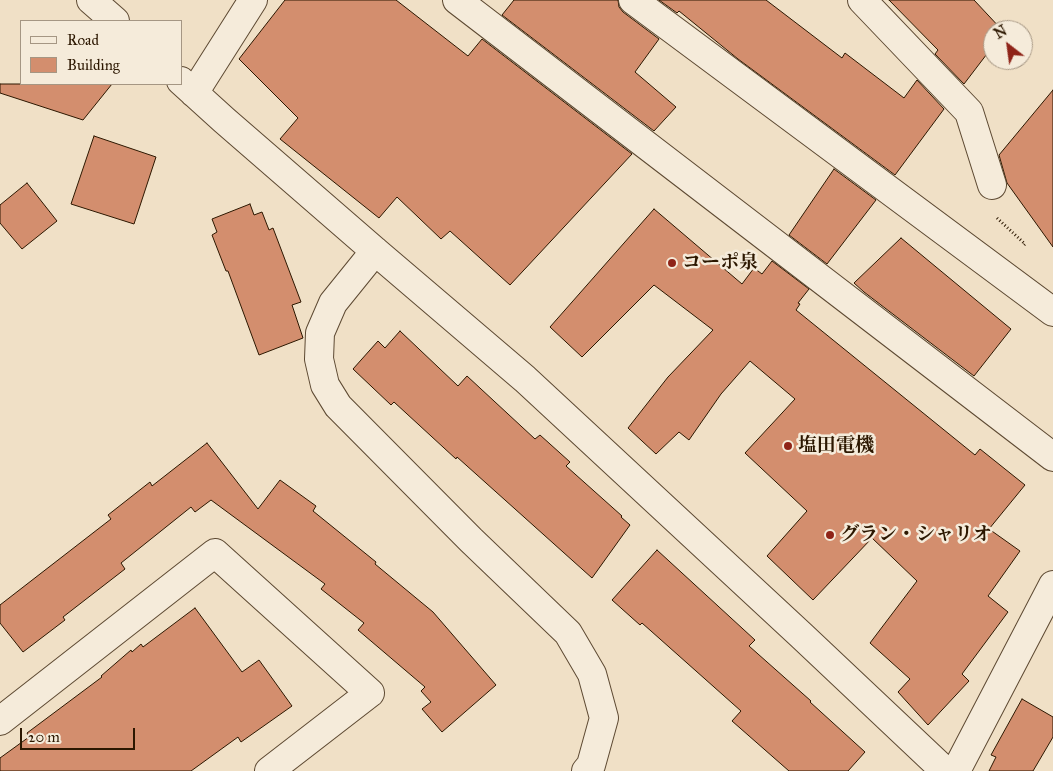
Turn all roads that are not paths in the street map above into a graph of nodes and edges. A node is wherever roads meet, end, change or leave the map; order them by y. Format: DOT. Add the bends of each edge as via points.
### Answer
graph roads {
  1 [pos="91,0"];
  2 [pos="253,0"];
  3 [pos="457,0"];
  4 [pos="633,0"];
  5 [pos="862,0"];
  6 [pos="114,20"];
  7 [pos="188,87"];
  8 [pos="992,185"];
  9 [pos="375,251"];
  10 [pos="1053,312"];
  11 [pos="1053,456"];
  12 [pos="1053,585"];
  13 [pos="0,721"];
  14 [pos="269,771"];
  15 [pos="586,771"];
  16 [pos="945,771"];
  17 [pos="956,771"];
  1 -- 6 [label="street"];
  2 -- 7 [label="street"];
  3 -- 11 [label="street"];
  4 -- 10 [label="street"];
  5 -- 8 [label="street" via="969,112"];
  7 -- 9 [label="street"];
  9 -- 15 [label="street" via="332,303 320,333 318,359 325,385 338,406 568,633 592,674 604,718 591,766"];
  9 -- 16 [label="street" via="525,379"];
  12 -- 17 [label="street"];
  13 -- 14 [label="street" via="215,553 370,693"];
}
